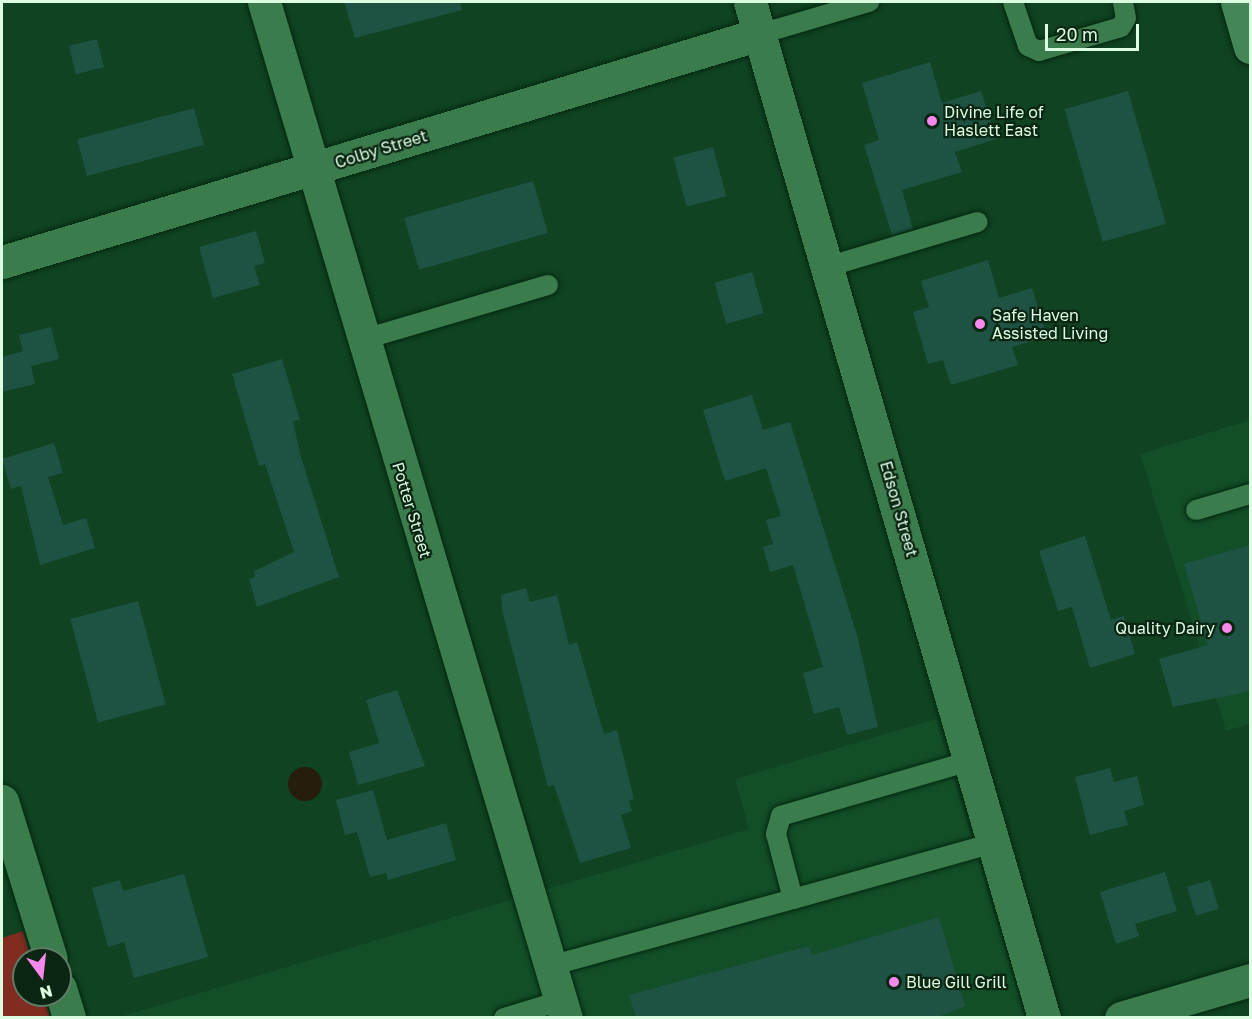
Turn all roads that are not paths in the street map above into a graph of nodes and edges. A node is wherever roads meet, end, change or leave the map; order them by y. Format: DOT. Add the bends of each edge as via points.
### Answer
graph roads {
  1 [pos="264,2"];
  2 [pos="750,2"];
  3 [pos="869,2"];
  4 [pos="1013,2"];
  5 [pos="1123,2"];
  6 [pos="1237,2"];
  7 [pos="760,34"];
  8 [pos="1251,47"];
  9 [pos="313,170"];
  10 [pos="978,222"];
  11 [pos="2,262"];
  12 [pos="830,266"];
  13 [pos="548,285"];
  14 [pos="361,340"];
  15 [pos="1251,494"];
  16 [pos="1197,510"];
  17 [pos="970,761"];
  18 [pos="2,801"];
  19 [pos="994,843"];
  20 [pos="793,899"];
  21 [pos="47,947"];
  22 [pos="550,966"];
  23 [pos="1251,980"];
  24 [pos="563,1009"];
  25 [pos="504,1017"];
  26 [pos="1044,1017"];
  27 [pos="1121,1017"];
  1 -- 9 [label="street, Potter Street"];
  2 -- 7 [label="street, Edson Street"];
  3 -- 7 [label="lane"];
  4 -- 5 [label="lane" via="1024,39 1039,51 1121,27 1126,18"];
  6 -- 8 [label="main road"];
  7 -- 9 [label="street, Colby Street"];
  7 -- 12 [label="street, Edson Street"];
  9 -- 11 [label="street, Colby Street"];
  9 -- 14 [label="street, Potter Street"];
  10 -- 12 [label="lane"];
  12 -- 17 [label="street, Edson Street"];
  13 -- 14 [label="lane"];
  14 -- 22 [label="street, Potter Street"];
  15 -- 16 [label="lane"];
  17 -- 19 [label="street, Edson Street"];
  17 -- 20 [label="lane" via="782,816 776,834"];
  18 -- 21 [label="street"];
  19 -- 20 [label="lane"];
  19 -- 26 [label="street, Edson Street"];
  20 -- 22 [label="lane"];
  22 -- 24 [label="street, Potter Street"];
  23 -- 27 [label="street"];
  24 -- 25 [label="lane"];
}
